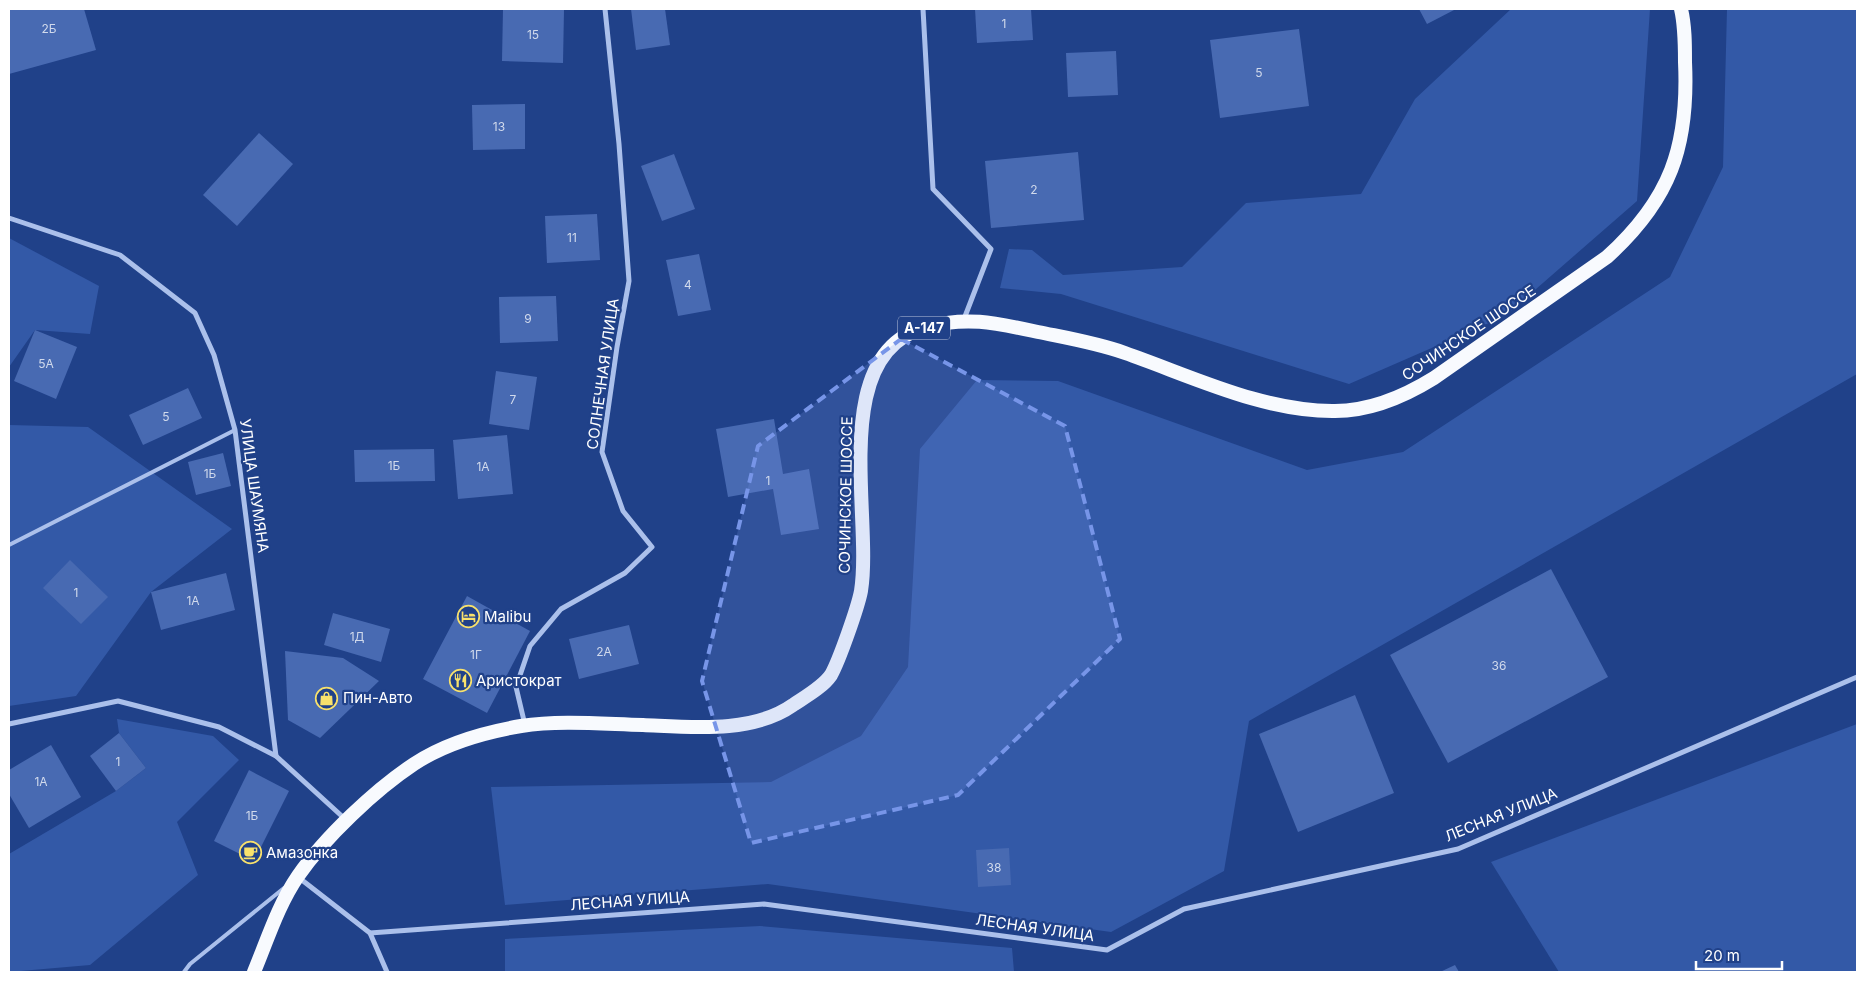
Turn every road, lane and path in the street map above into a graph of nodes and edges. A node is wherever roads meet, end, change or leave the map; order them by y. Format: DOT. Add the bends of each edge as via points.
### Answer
graph roads {
  1 [pos="605,9"];
  2 [pos="923,9"];
  3 [pos="1681,9"];
  4 [pos="9,218"];
  5 [pos="963,320"];
  6 [pos="236,430"];
  7 [pos="9,544"];
  8 [pos="1857,677"];
  9 [pos="9,724"];
  10 [pos="525,725"];
  11 [pos="276,756"];
  12 [pos="346,820"];
  13 [pos="297,877"];
  14 [pos="370,934"];
  15 [pos="184,972"];
  16 [pos="254,972"];
  17 [pos="387,972"];
  1 -- 10 [label="street, СОЛНЕЧНАЯ УЛИЦА" via="629,281 602,452 623,511 652,547 626,573 561,608 530,646 516,687"];
  2 -- 5 [label="street" via="933,189 990,249"];
  3 -- 5 [label="highway, СОЧИНСКОЕ ШОССЕ / А-147" via="1685,121 1677,154 1652,210 1607,257 1408,394 1337,412 1274,405 1118,351 996,323"];
  4 -- 6 [label="street, УЛИЦА ШАУМЯНА" via="120,255 195,313 214,355"];
  5 -- 10 [label="highway, СОЧИНСКОЕ ШОССЕ / А-147" via="909,332 893,344 872,373 860,423 861,591 830,678 789,709 766,718 716,728 587,723"];
  6 -- 7 [label="lane"];
  6 -- 11 [label="street, УЛИЦА ШАУМЯНА"];
  8 -- 14 [label="street, ЛЕСНАЯ УЛИЦА" via="1458,849 1184,909 1107,950 764,904"];
  9 -- 11 [label="street" via="118,701 219,727"];
  10 -- 12 [label="highway, СОЧИНСКОЕ ШОССЕ / А-147" via="473,737 416,762"];
  11 -- 12 [label="street"];
  12 -- 13 [label="highway, СОЧИНСКОЕ ШОССЕ / А-147"];
  13 -- 14 [label="street"];
  13 -- 15 [label="lane"];
  13 -- 16 [label="highway, СОЧИНСКОЕ ШОССЕ / А-147"];
  14 -- 17 [label="street"];
}
